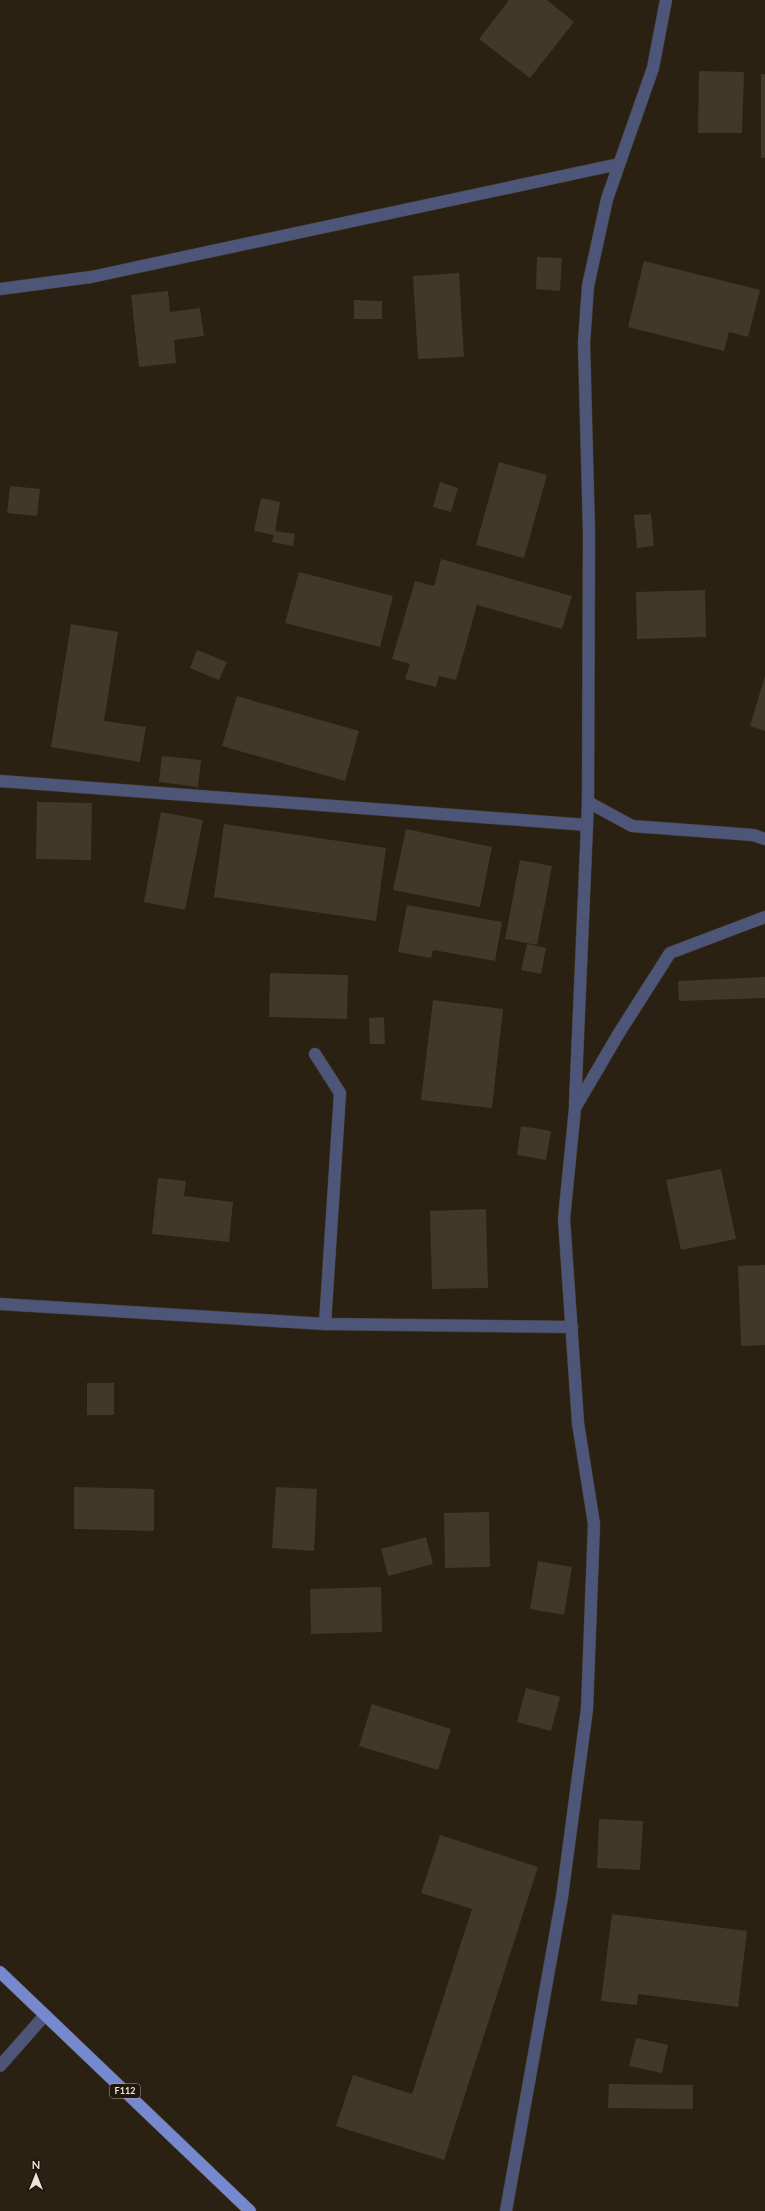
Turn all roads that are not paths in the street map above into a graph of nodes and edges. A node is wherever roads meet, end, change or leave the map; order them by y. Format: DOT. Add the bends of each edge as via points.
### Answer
graph roads {
  1 [pos="666,0"];
  2 [pos="619,164"];
  3 [pos="0,289"];
  4 [pos="0,781"];
  5 [pos="588,802"];
  6 [pos="586,824"];
  7 [pos="765,839"];
  8 [pos="765,917"];
  9 [pos="315,1054"];
  10 [pos="575,1108"];
  11 [pos="0,1304"];
  12 [pos="325,1324"];
  13 [pos="572,1327"];
  14 [pos="0,1972"];
  15 [pos="45,2015"];
  16 [pos="0,2066"];
  17 [pos="250,2211"];
  18 [pos="506,2211"];
  1 -- 2 [label="street" via="653,68"];
  2 -- 3 [label="street" via="91,277"];
  2 -- 5 [label="street" via="607,199 588,286 584,343 589,532"];
  4 -- 6 [label="street"];
  5 -- 6 [label="street"];
  5 -- 7 [label="street" via="632,826 753,835"];
  6 -- 10 [label="street"];
  8 -- 10 [label="street" via="670,953"];
  9 -- 12 [label="street" via="340,1093"];
  10 -- 13 [label="street" via="564,1219"];
  11 -- 12 [label="street"];
  12 -- 13 [label="street"];
  13 -- 18 [label="street" via="578,1423 594,1524 586,1709 562,1897"];
  14 -- 15 [label="main road, F112"];
  15 -- 16 [label="street"];
  15 -- 17 [label="main road, F112"];
}
